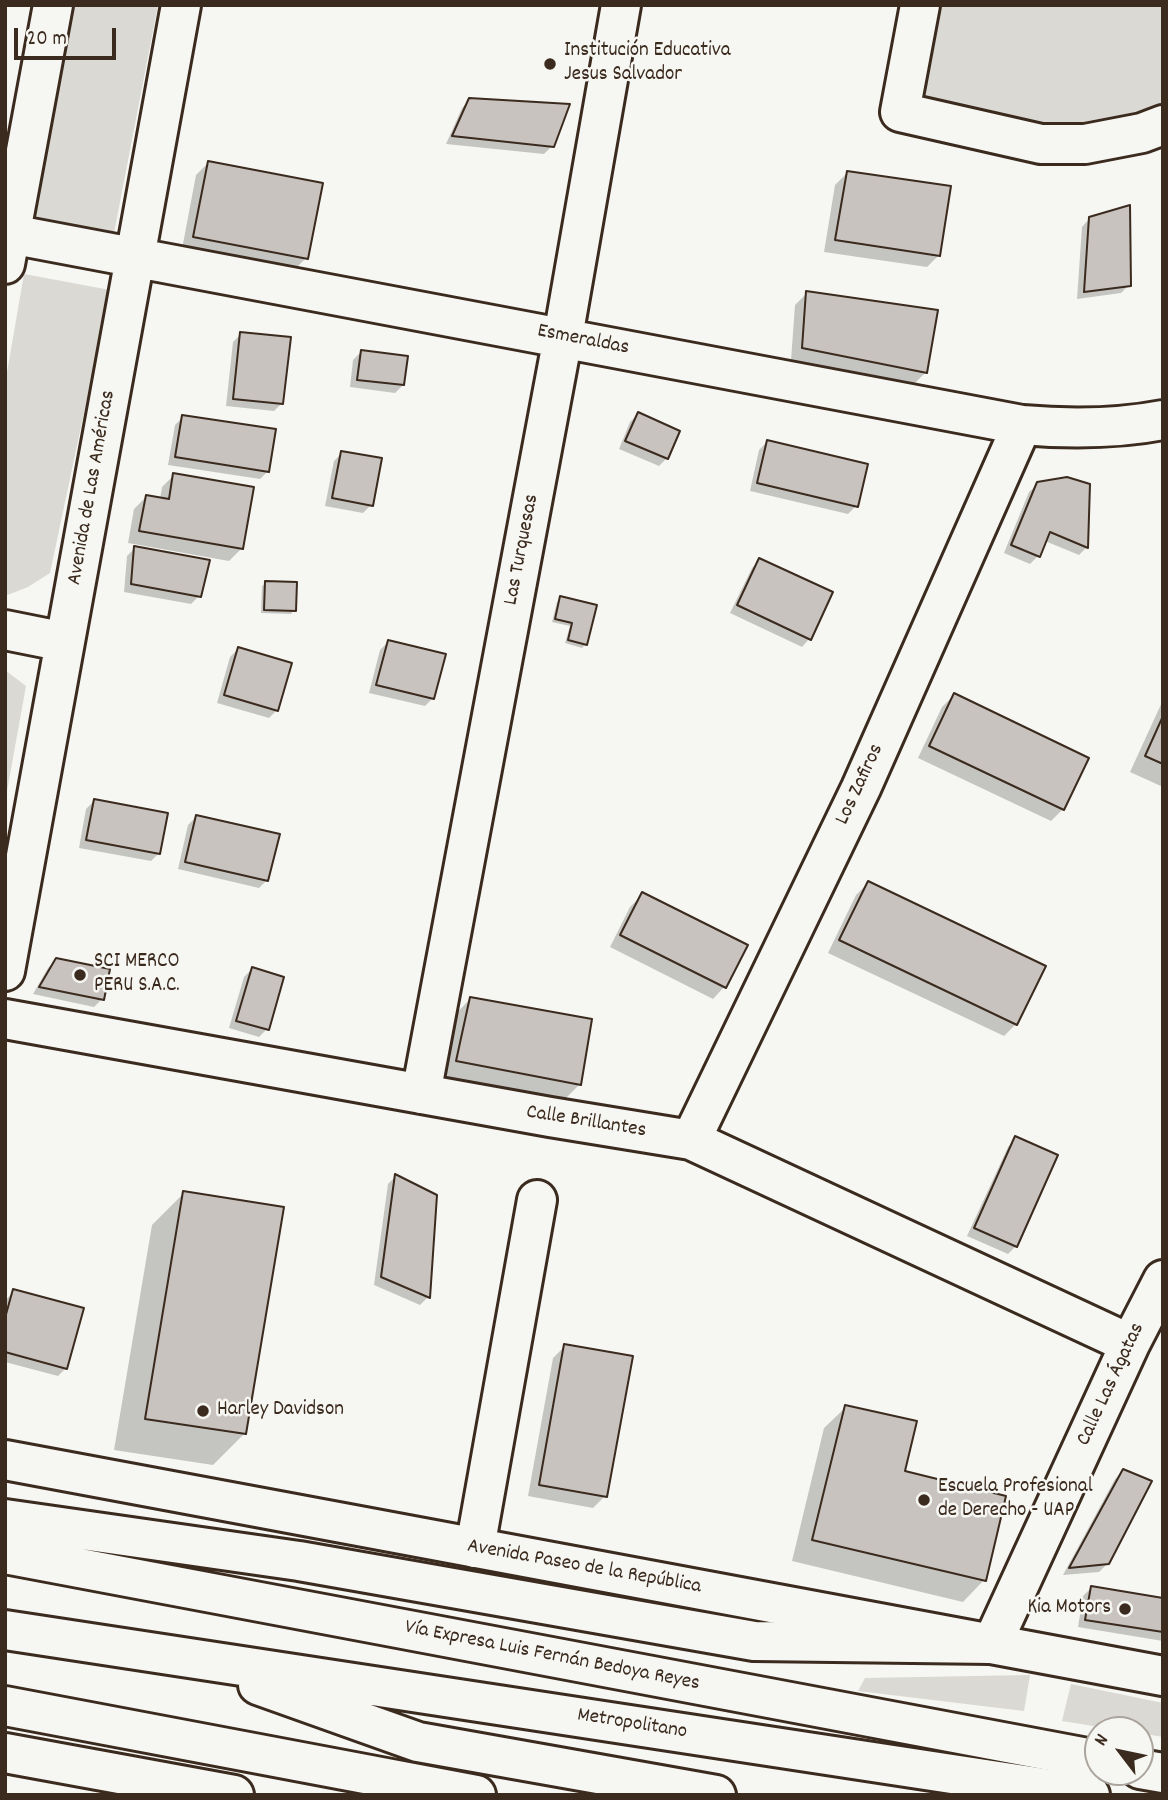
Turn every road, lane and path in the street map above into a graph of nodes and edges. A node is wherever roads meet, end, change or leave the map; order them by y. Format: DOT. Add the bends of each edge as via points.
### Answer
graph roads {
  1 [pos="53,5"];
  2 [pos="181,5"];
  3 [pos="621,5"];
  4 [pos="920,5"];
  5 [pos="1163,125"];
  6 [pos="7,244"];
  7 [pos="135,256"];
  8 [pos="563,337"];
  9 [pos="1163,420"];
  10 [pos="1022,425"];
  11 [pos="5,631"];
  12 [pos="65,642"];
  13 [pos="5,971"];
  14 [pos="5,1019"];
  15 [pos="421,1094"];
  16 [pos="691,1140"];
  17 [pos="537,1200"];
  18 [pos="1163,1280"];
  19 [pos="1130,1344"];
  20 [pos="5,1460"];
  21 [pos="5,1520"];
  22 [pos="475,1548"];
  23 [pos="5,1554"];
  24 [pos="5,1630"];
  25 [pos="992,1644"];
  26 [pos="173,1655"];
  27 [pos="1163,1676"];
  28 [pos="5,1706"];
  29 [pos="5,1754"];
  30 [pos="1084,1757"];
  31 [pos="234,1795"];
  32 [pos="476,1795"];
  33 [pos="716,1795"];
  34 [pos="1090,1795"];
  1 -- 6 [label="main road"];
  2 -- 7 [label="main road, Avenida de Las Américas"];
  3 -- 8 [label="main road, Las Turquesas"];
  4 -- 5 [label="main road" via="900,112 1041,144 1085,144 1142,134"];
  6 -- 7 [label="main road, Esmeraldas"];
  7 -- 8 [label="main road, Esmeraldas"];
  7 -- 12 [label="main road, Avenida de Las Américas"];
  8 -- 10 [label="main road, Esmeraldas"];
  8 -- 15 [label="main road, Las Turquesas"];
  9 -- 10 [label="main road, Esmeraldas" via="1071,429"];
  10 -- 16 [label="main road, Los Zafiros" via="861,788"];
  11 -- 12 [label="main road"];
  12 -- 13 [label="main road, Avenida de Las Américas"];
  14 -- 15 [label="main road, Calle Brillantes"];
  15 -- 16 [label="main road, Calle Brillantes"];
  16 -- 19 [label="main road, Calle Brillantes"];
  17 -- 22 [label="main road"];
  18 -- 19 [label="main road, Calle Las Ágatas"];
  19 -- 25 [label="main road, Calle Las Ágatas"];
  20 -- 22 [label="main road, Avenida Paseo de la República"];
  21 -- 25 [label="main road" via="299,1561 754,1641"];
  22 -- 25 [label="main road, Avenida Paseo de la República"];
  23 -- 30 [label="main road, Vía Expresa Luis Fernán Bedoya Reyes"];
  24 -- 26 [label="main road, Metropolitano"];
  25 -- 27 [label="main road, Avenida Paseo de la República"];
  26 -- 33 [label="main road, Metropolitano" via="418,1742"];
  26 -- 34 [label="main road, Metropolitano"];
  28 -- 32 [label="main road"];
  29 -- 31 [label="main road"];
}
